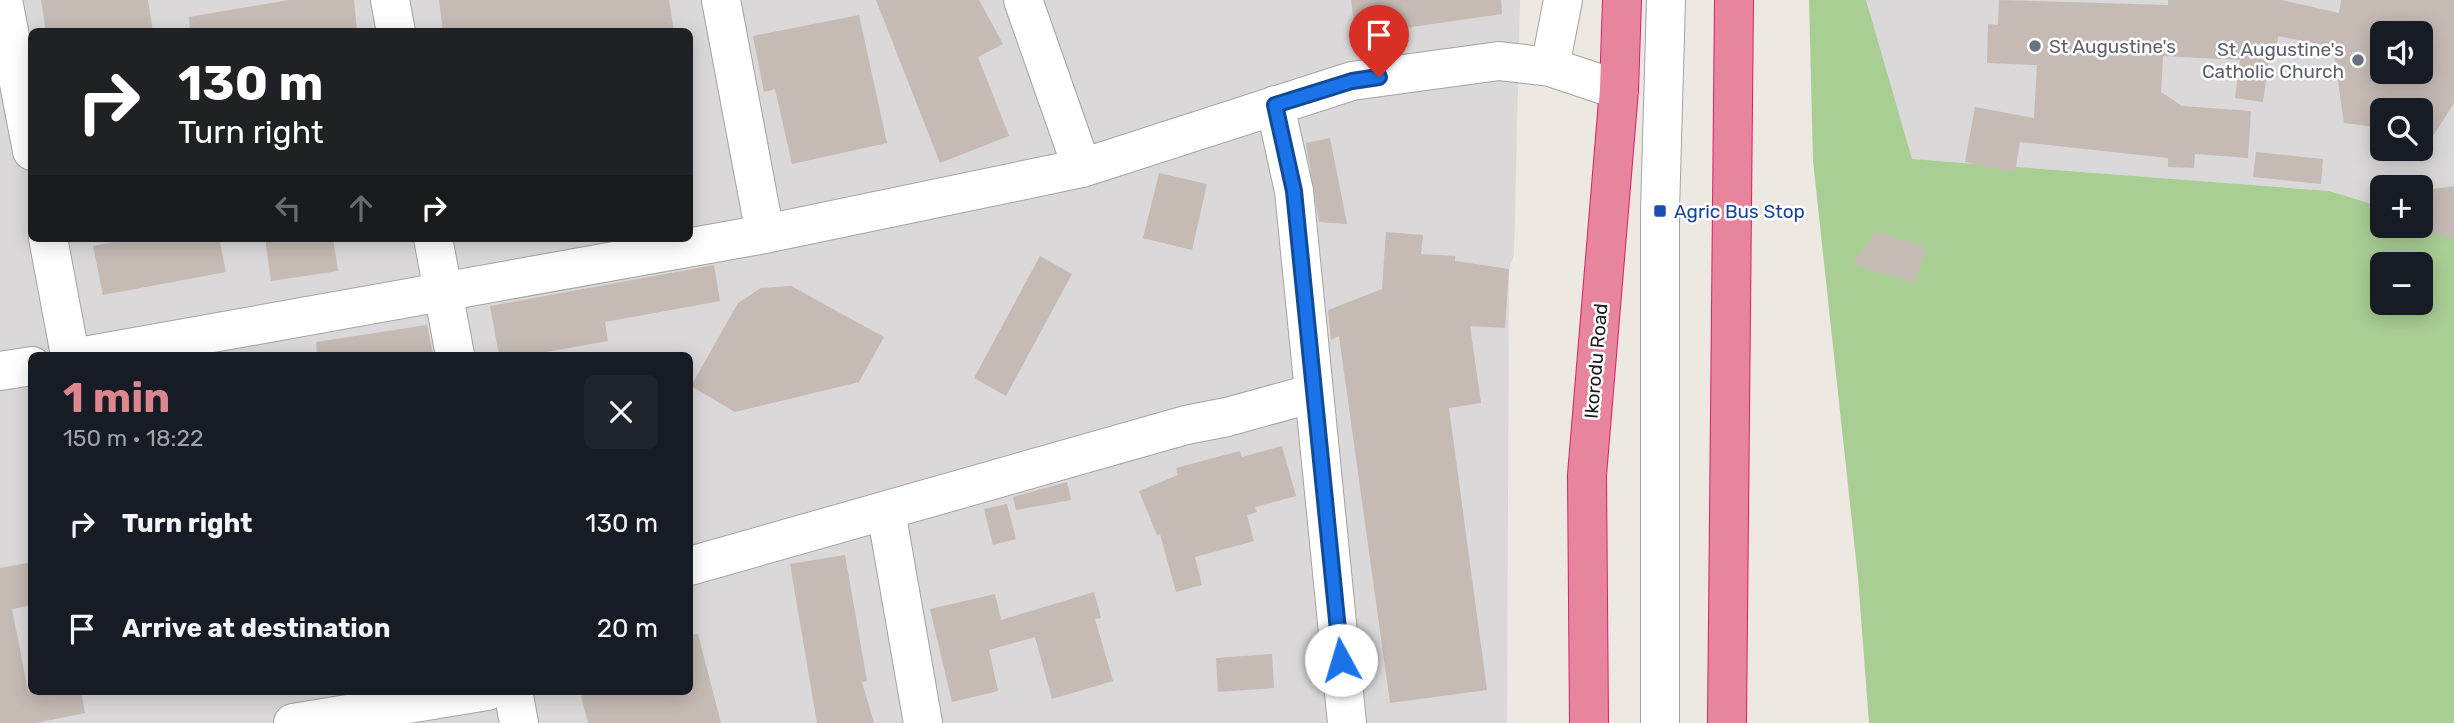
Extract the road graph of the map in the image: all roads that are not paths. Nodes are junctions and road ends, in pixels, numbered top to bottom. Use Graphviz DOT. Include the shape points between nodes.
graph roads {
  1 [pos="3,0"];
  2 [pos="390,0"];
  3 [pos="721,0"];
  4 [pos="1023,0"];
  5 [pos="1563,0"];
  6 [pos="1622,0"];
  7 [pos="1666,0"];
  8 [pos="1734,0"];
  9 [pos="395,28"];
  10 [pos="1550,67"];
  11 [pos="1619,90"];
  12 [pos="1275,105"];
  13 [pos="28,130"];
  14 [pos="1082,168"];
  15 [pos="765,234"];
  16 [pos="49,242"];
  17 [pos="434,242"];
  18 [pos="443,292"];
  19 [pos="69,352"];
  20 [pos="107,352"];
  21 [pos="454,352"];
  22 [pos="28,367"];
  23 [pos="0,371"];
  24 [pos="1314,393"];
  25 [pos="886,511"];
  26 [pos="693,565"];
  27 [pos="463,695"];
  28 [pos="514,695"];
  29 [pos="293,723"];
  30 [pos="519,723"];
  31 [pos="923,723"];
  32 [pos="1348,723"];
  33 [pos="1588,723"];
  34 [pos="1660,723"];
  35 [pos="1727,723"];
  1 -- 13 [label="street"];
  2 -- 9 [label="street"];
  3 -- 15 [label="street"];
  4 -- 14 [label="street"];
  5 -- 10 [label="street"];
  6 -- 11 [label="highway, Ikorodu Road"];
  7 -- 34 [label="street" via="1660,211"];
  8 -- 35 [label="highway"];
  10 -- 11 [label="street"];
  10 -- 12 [label="street" via="1499,61 1352,81"];
  11 -- 33 [label="highway, Ikorodu Road" via="1587,475"];
  12 -- 14 [label="street"];
  12 -- 24 [label="street" via="1294,191"];
  14 -- 15 [label="street"];
  15 -- 18 [label="street"];
  16 -- 19 [label="street"];
  17 -- 18 [label="street"];
  18 -- 20 [label="street"];
  18 -- 21 [label="street"];
  22 -- 23 [label="street"];
  24 -- 25 [label="street"];
  24 -- 32 [label="street"];
  25 -- 26 [label="street"];
  25 -- 31 [label="street"];
  27 -- 29 [label="street"];
  28 -- 30 [label="street"];
}
